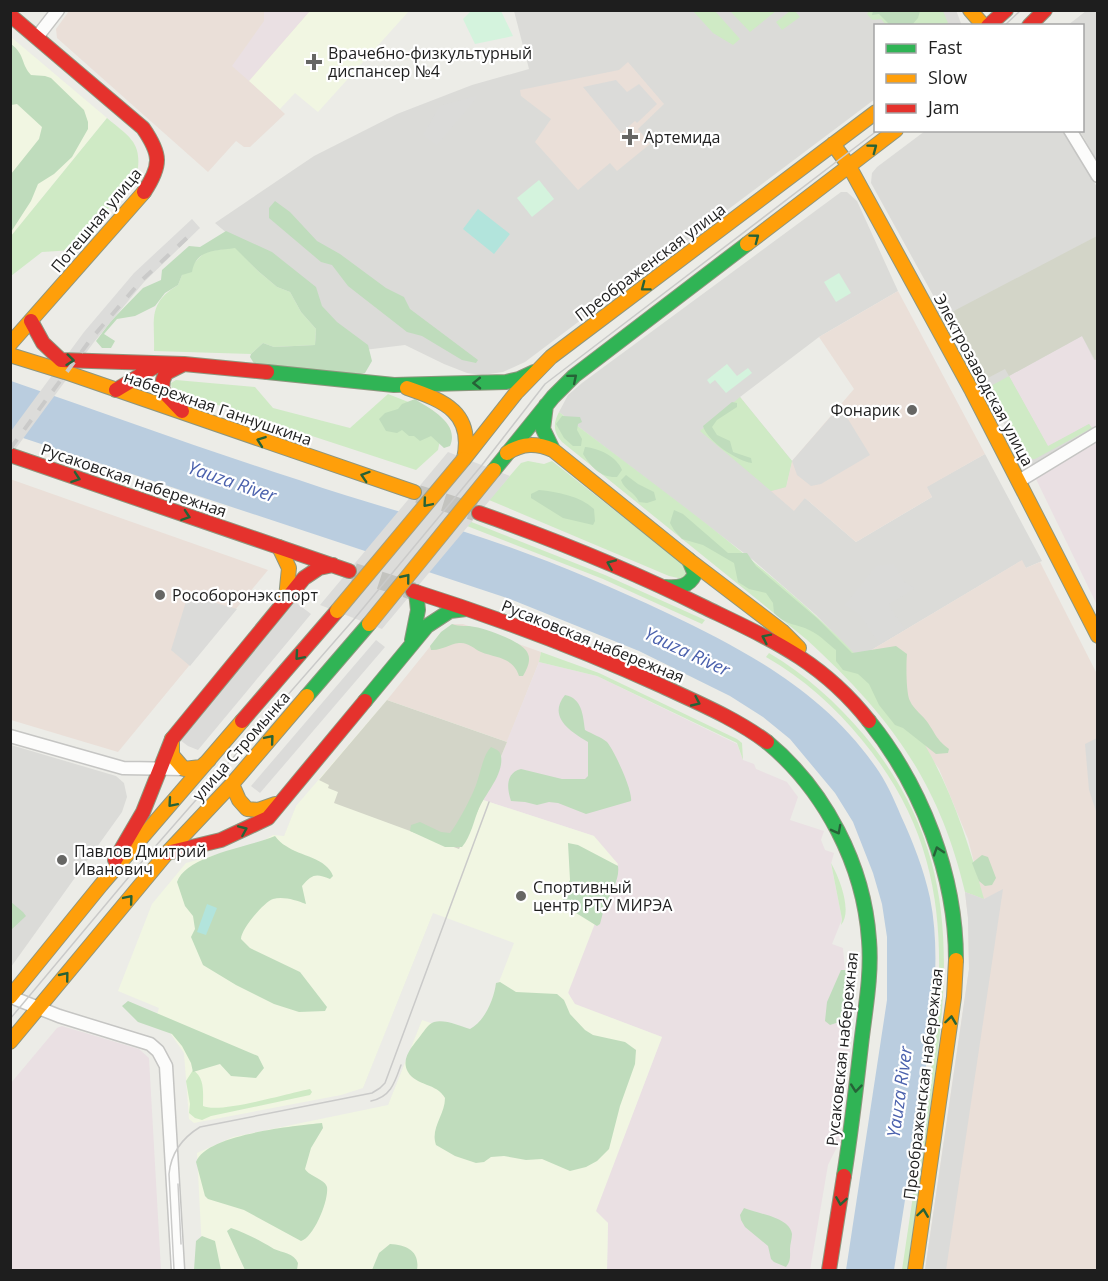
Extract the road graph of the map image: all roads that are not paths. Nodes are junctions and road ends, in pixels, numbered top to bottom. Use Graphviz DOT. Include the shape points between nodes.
graph roads {
  1 [pos="58,10"];
  2 [pos="970,10"];
  3 [pos="1006,10"];
  4 [pos="1045,10"];
  5 [pos="10,15"];
  6 [pos="982,24"];
  7 [pos="990,24"];
  8 [pos="1031,24"];
  9 [pos="37,38"];
  10 [pos="874,113"];
  11 [pos="893,132"];
  12 [pos="1071,132"];
  13 [pos="833,144"];
  14 [pos="849,166"];
  15 [pos="1098,176"];
  16 [pos="32,321"];
  17 [pos="10,344"];
  18 [pos="10,355"];
  19 [pos="159,364"];
  20 [pos="184,364"];
  21 [pos="46,366"];
  22 [pos="534,372"];
  23 [pos="394,385"];
  24 [pos="116,390"];
  25 [pos="546,405"];
  26 [pos="186,414"];
  27 [pos="1098,433"];
  28 [pos="553,450"];
  29 [pos="507,453"];
  30 [pos="10,455"];
  31 [pos="464,459"];
  32 [pos="1019,481"];
  33 [pos="414,492"];
  34 [pos="479,513"];
  35 [pos="279,547"];
  36 [pos="689,560"];
  37 [pos="333,565"];
  38 [pos="349,571"];
  39 [pos="665,587"];
  40 [pos="286,598"];
  41 [pos="467,609"];
  42 [pos="1098,636"];
  43 [pos="409,647"];
  44 [pos="833,681"];
  45 [pos="10,736"];
  46 [pos="172,739"];
  47 [pos="210,759"];
  48 [pos="160,769"];
  49 [pos="184,769"];
  50 [pos="232,784"];
  51 [pos="282,801"];
  52 [pos="167,853"];
  53 [pos="101,885"];
  54 [pos="10,997"];
  55 [pos="38,1009"];
  56 [pos="10,1042"];
  57 [pos="178,1270"];
  58 [pos="829,1270"];
  59 [pos="915,1270"];
  1 -- 9 [label="street"];
  2 -- 6 [label="main road"];
  3 -- 7 [label="main road"];
  4 -- 8 [label="main road"];
  5 -- 9 [label="main road, Потешная улица"];
  9 -- 16 [label="main road, Потешная улица" via="143,128 155,145 159,160 155,177 144,192"];
  10 -- 13 [label="main road, Преображенская улица"];
  14 -- 11 [label="main road, one-way"];
  12 -- 15 [label="street"];
  13 -- 14 [label="main road, Электрозаводская улица"];
  13 -- 22 [label="main road, Преображенская улица, one-way"];
  25 -- 14 [label="main road, one-way" via="574,376"];
  14 -- 32 [label="main road, Электрозаводская улица"];
  16 -- 17 [label="main road, Потешная улица"];
  16 -- 19 [label="main road, one-way" via="38,339 61,360"];
  16 -- 21 [label="main road" via="31,341"];
  18 -- 21 [label="main road, набережная Ганнушкина"];
  19 -- 20 [label="main road"];
  19 -- 24 [label="main road"];
  20 -- 23 [label="main road"];
  20 -- 26 [label="main road" via="164,375 162,390"];
  21 -- 24 [label="main road, набережная Ганнушкина"];
  22 -- 23 [label="main road, one-way" via="507,382"];
  22 -- 31 [label="main road, Преображенская улица"];
  23 -- 31 [label="main road" via="428,396 459,416 469,437"];
  24 -- 26 [label="main road, набережная Ганнушкина"];
  25 -- 28 [label="main road" via="542,429"];
  25 -- 29 [label="main road"];
  33 -- 26 [label="main road, набережная Ганнушкина, one-way"];
  27 -- 32 [label="street"];
  28 -- 29 [label="main road" via="528,444"];
  28 -- 36 [label="main road"];
  50 -- 29 [label="main road, улица Стромынка, one-way, bridge" via="369,624"];
  30 -- 35 [label="main road, Русаковская набережная, one-way"];
  31 -- 47 [label="main road, улица Стромынка, one-way, bridge"];
  32 -- 42 [label="main road, Электрозаводская улица"];
  39 -- 34 [label="main road, Преображенская набережная, one-way"];
  35 -- 37 [label="main road, Русаковская набережная"];
  35 -- 40 [label="main road" via="289,568"];
  36 -- 39 [label="main road" via="695,574 692,582"];
  36 -- 44 [label="main road" via="782,631"];
  37 -- 38 [label="main road, Русаковская набережная"];
  37 -- 40 [label="main road" via="304,578"];
  44 -- 39 [label="main road, Преображенская набережная, one-way" via="783,646"];
  40 -- 46 [label="main road"];
  41 -- 43 [label="main road" via="450,611 434,619"];
  41 -- 43 [label="main road, Русаковская набережная" via="415,592 418,618"];
  41 -- 58 [label="main road, Русаковская набережная, one-way" via="629,670 752,731 801,775 837,828 865,907 869,951 850,1143"];
  43 -- 51 [label="main road"];
  59 -- 44 [label="main road, Преображенская набережная, one-way" via="954,997 952,908 941,858 913,787 861,711"];
  45 -- 48 [label="street" via="123,768"];
  46 -- 48 [label="main road"];
  46 -- 49 [label="main road" via="172,755"];
  47 -- 49 [label="main road" via="201,766"];
  47 -- 53 [label="main road, улица Стромынка, one-way"];
  48 -- 49 [label="street"];
  48 -- 53 [label="main road" via="143,812"];
  50 -- 51 [label="main road" via="241,804 250,811"];
  50 -- 52 [label="main road, улица Стромынка"];
  52 -- 51 [label="main road, one-way" via="221,840 250,828 268,818"];
  55 -- 52 [label="main road, улица Стромынка, one-way"];
  53 -- 54 [label="main road, улица Стромынка"];
  54 -- 55 [label="street"];
  55 -- 56 [label="main road, улица Стромынка"];
  55 -- 57 [label="street" via="142,1041 164,1059"];
}
